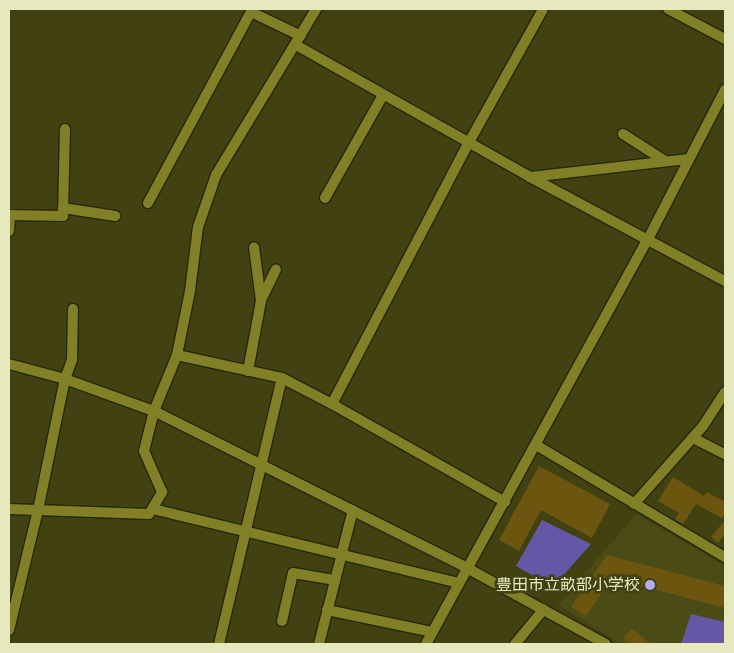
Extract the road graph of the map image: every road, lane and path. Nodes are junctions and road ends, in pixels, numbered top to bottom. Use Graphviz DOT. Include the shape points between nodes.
graph roads {
  1 [pos="316,9"];
  2 [pos="543,9"];
  3 [pos="668,9"];
  4 [pos="725,39"];
  5 [pos="299,41"];
  6 [pos="725,90"];
  7 [pos="383,94"];
  8 [pos="65,129"];
  9 [pos="623,134"];
  10 [pos="468,144"];
  11 [pos="689,159"];
  12 [pos="665,162"];
  13 [pos="530,177"];
  14 [pos="325,198"];
  15 [pos="148,204"];
  16 [pos="63,208"];
  17 [pos="9,215"];
  18 [pos="115,216"];
  19 [pos="9,231"];
  20 [pos="648,239"];
  21 [pos="254,247"];
  22 [pos="276,269"];
  23 [pos="725,281"];
  24 [pos="261,301"];
  25 [pos="74,309"];
  26 [pos="177,355"];
  27 [pos="9,364"];
  28 [pos="248,370"];
  29 [pos="282,378"];
  30 [pos="65,379"];
  31 [pos="725,392"];
  32 [pos="332,404"];
  33 [pos="721,406"];
  34 [pos="154,411"];
  35 [pos="693,438"];
  36 [pos="536,445"];
  37 [pos="725,454"];
  38 [pos="263,465"];
  39 [pos="505,502"];
  40 [pos="634,504"];
  41 [pos="9,509"];
  42 [pos="153,509"];
  43 [pos="38,510"];
  44 [pos="353,510"];
  45 [pos="246,533"];
  46 [pos="342,553"];
  47 [pos="725,557"];
  48 [pos="467,568"];
  49 [pos="335,580"];
  50 [pos="459,583"];
  51 [pos="544,609"];
  52 [pos="327,610"];
  53 [pos="282,621"];
  54 [pos="9,630"];
  55 [pos="432,632"];
  56 [pos="219,644"];
  57 [pos="319,644"];
  58 [pos="426,644"];
  59 [pos="515,644"];
  60 [pos="606,644"];
  1 -- 5 [label="street"];
  2 -- 10 [label="street"];
  3 -- 4 [label="street"];
  5 -- 7 [label="street"];
  5 -- 15 [label="street" via="251,12"];
  5 -- 26 [label="street" via="216,175 198,227"];
  6 -- 11 [label="street"];
  7 -- 10 [label="street"];
  7 -- 14 [label="street"];
  8 -- 16 [label="street"];
  9 -- 12 [label="street"];
  10 -- 13 [label="street"];
  10 -- 32 [label="street"];
  11 -- 12 [label="street"];
  11 -- 20 [label="street"];
  12 -- 13 [label="street"];
  13 -- 20 [label="street"];
  16 -- 17 [label="street" via="63,216"];
  16 -- 18 [label="street"];
  17 -- 19 [label="street"];
  20 -- 23 [label="street"];
  20 -- 36 [label="street"];
  21 -- 24 [label="street"];
  22 -- 24 [label="street"];
  24 -- 28 [label="street"];
  25 -- 30 [label="street" via="72,360"];
  26 -- 28 [label="street"];
  26 -- 34 [label="street"];
  27 -- 30 [label="street"];
  28 -- 29 [label="street"];
  29 -- 32 [label="street"];
  29 -- 38 [label="street"];
  30 -- 34 [label="street"];
  30 -- 43 [label="street"];
  31 -- 33 [label="street"];
  32 -- 39 [label="street"];
  33 -- 35 [label="street"];
  34 -- 38 [label="street"];
  34 -- 42 [label="street" via="144,451 162,492"];
  35 -- 37 [label="street"];
  35 -- 40 [label="street"];
  36 -- 39 [label="street"];
  36 -- 40 [label="street"];
  38 -- 44 [label="street"];
  38 -- 45 [label="street"];
  39 -- 48 [label="street"];
  40 -- 47 [label="street"];
  41 -- 43 [label="street"];
  42 -- 43 [label="street" via="149,514"];
  42 -- 45 [label="street"];
  43 -- 54 [label="street"];
  44 -- 46 [label="street"];
  44 -- 48 [label="street"];
  45 -- 46 [label="street"];
  45 -- 56 [label="street"];
  46 -- 49 [label="street"];
  46 -- 50 [label="street"];
  48 -- 50 [label="street"];
  48 -- 51 [label="street"];
  49 -- 52 [label="street"];
  49 -- 53 [label="street" via="293,573"];
  50 -- 55 [label="street"];
  51 -- 59 [label="street"];
  51 -- 60 [label="street"];
  52 -- 55 [label="street"];
  52 -- 57 [label="street"];
  55 -- 58 [label="street"];
}
